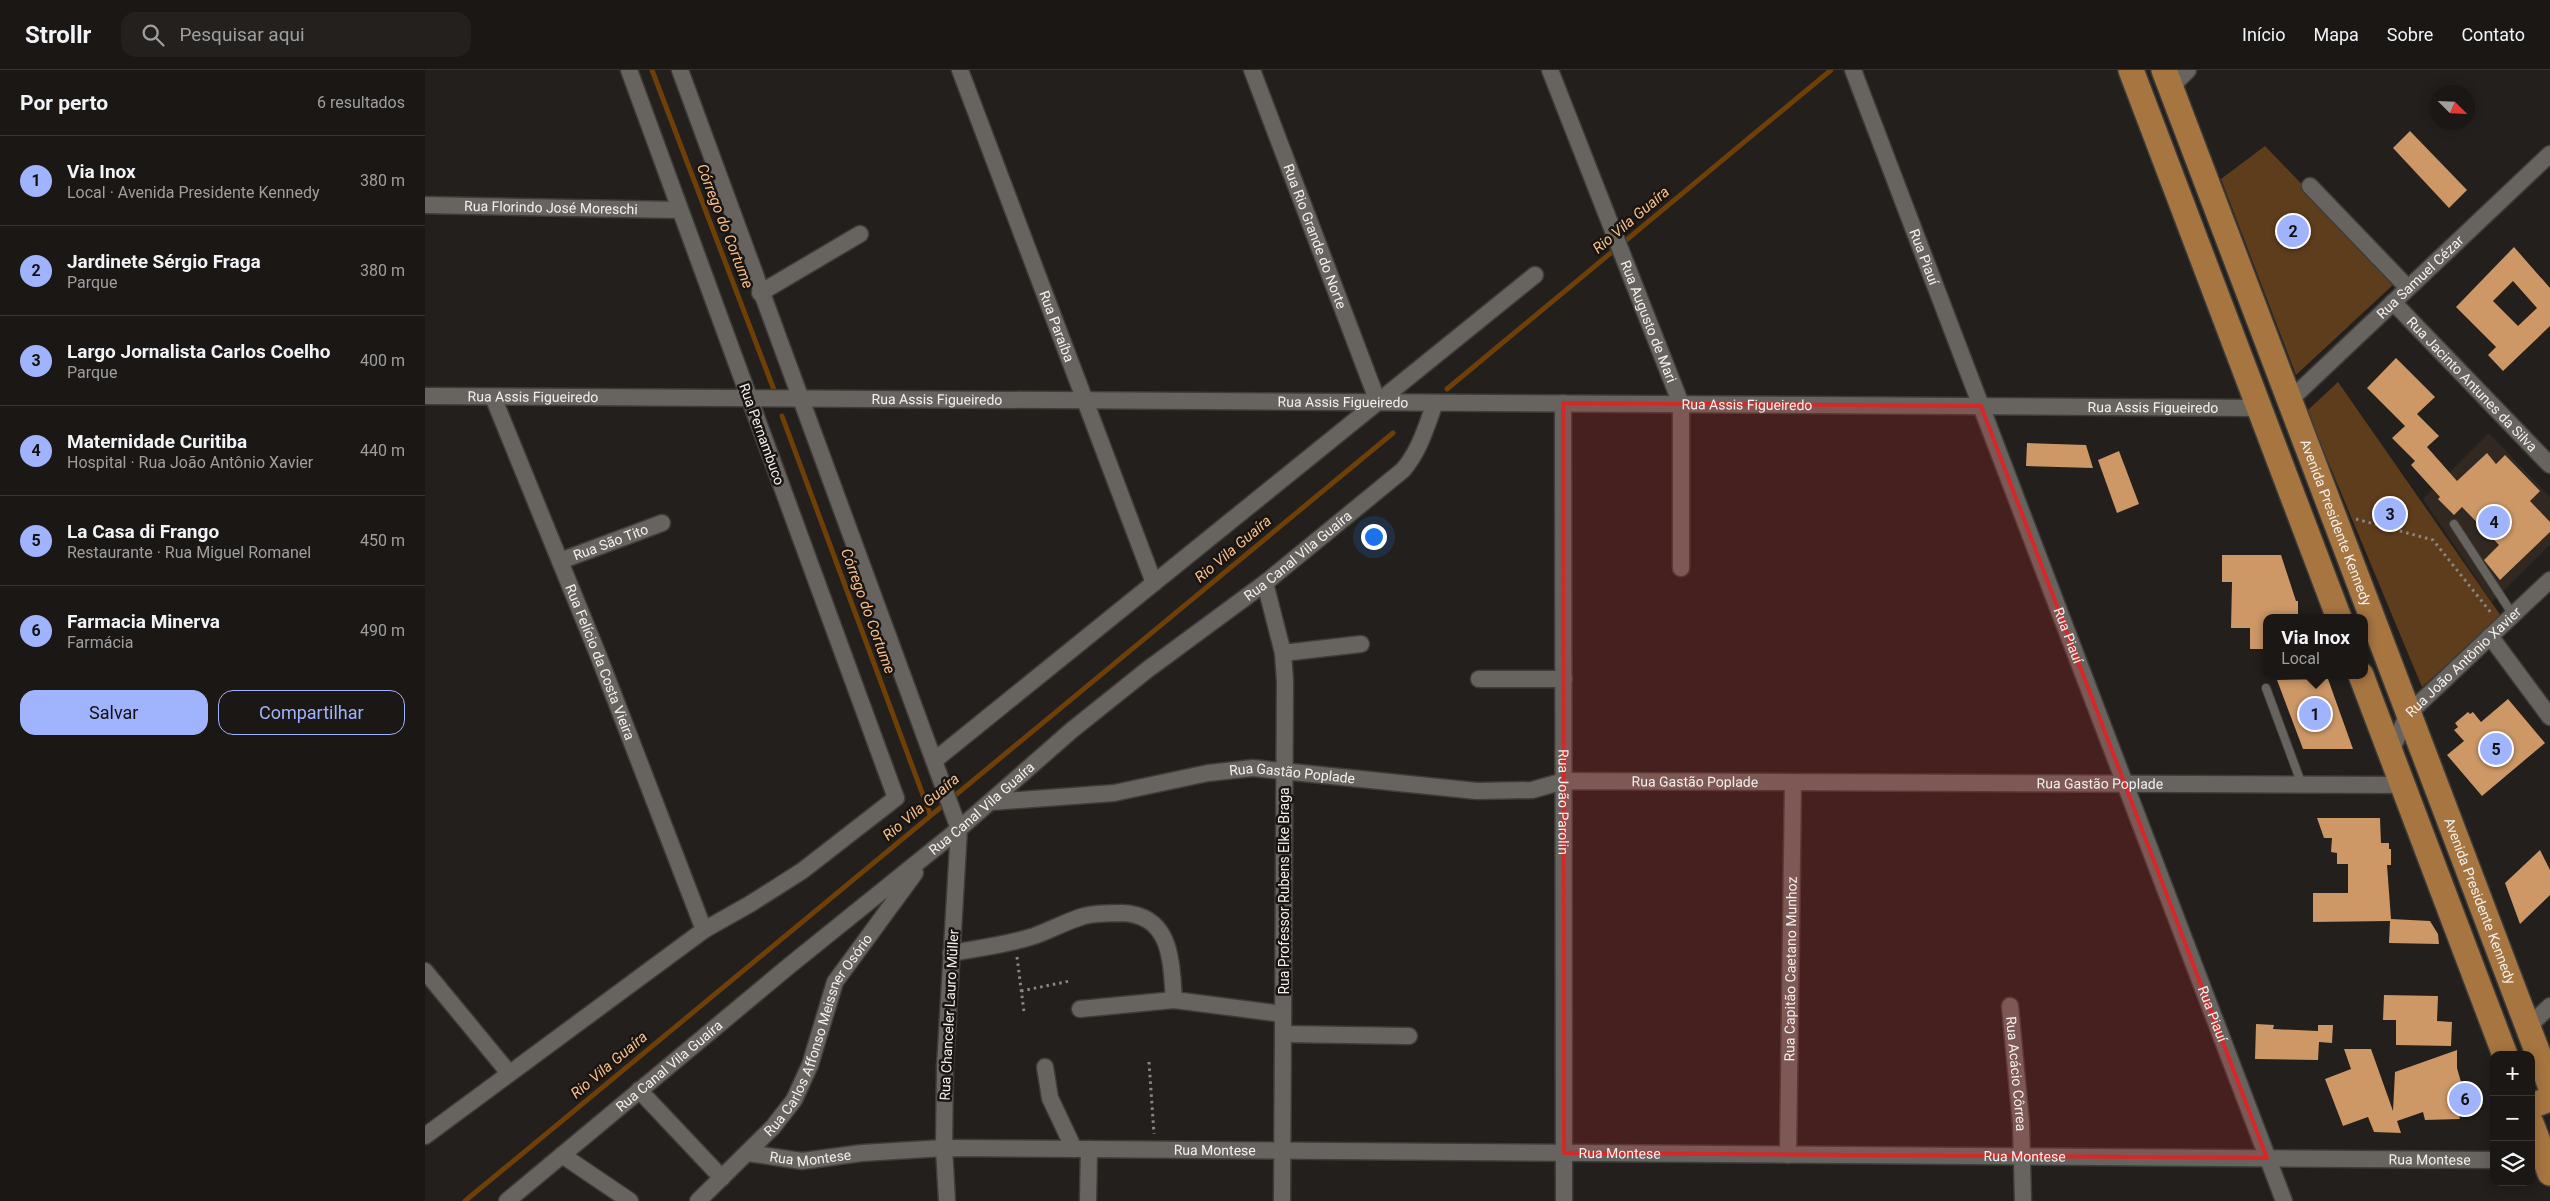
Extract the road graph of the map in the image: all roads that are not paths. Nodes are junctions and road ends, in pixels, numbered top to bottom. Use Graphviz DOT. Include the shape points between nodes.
graph roads {
  1 [pos="629,70"];
  2 [pos="680,70"];
  3 [pos="960,70"];
  4 [pos="1252,70"];
  5 [pos="1550,70"];
  6 [pos="1853,70"];
  7 [pos="2131,70"];
  8 [pos="2174,76"];
  9 [pos="2550,154"];
  10 [pos="2310,186"];
  11 [pos="425,205"];
  12 [pos="679,210"];
  13 [pos="860,234"];
  14 [pos="1535,275"];
  15 [pos="2408,288"];
  16 [pos="760,293"];
  17 [pos="2393,302"];
  18 [pos="425,396"];
  19 [pos="493,397"];
  20 [pos="749,398"];
  21 [pos="801,399"];
  22 [pos="1084,399"];
  23 [pos="2290,400"];
  24 [pos="1377,402"];
  25 [pos="1435,403"];
  26 [pos="1563,403"];
  27 [pos="1681,404"];
  28 [pos="1981,406"];
  29 [pos="2259,408"];
  30 [pos="2550,465"];
  31 [pos="662,523"];
  32 [pos="2454,524"];
  33 [pos="560,561"];
  34 [pos="1681,568"];
  35 [pos="2550,580"];
  36 [pos="1154,583"];
  37 [pos="1265,583"];
  38 [pos="2337,614"];
  39 [pos="2501,626"];
  40 [pos="1361,644"];
  41 [pos="1283,653"];
  42 [pos="1479,679"];
  43 [pos="1563,679"];
  44 [pos="2363,679"];
  45 [pos="2266,688"];
  46 [pos="2408,714"];
  47 [pos="2550,717"];
  48 [pos="2391,753"];
  49 [pos="935,760"];
  50 [pos="1285,770"];
  51 [pos="1564,781"];
  52 [pos="1793,783"];
  53 [pos="2125,784"];
  54 [pos="2302,785"];
  55 [pos="2403,785"];
  56 [pos="991,802"];
  57 [pos="959,829"];
  58 [pos="925,857"];
  59 [pos="703,930"];
  60 [pos="951,953"];
  61 [pos="425,971"];
  62 [pos="1174,1000"];
  63 [pos="2010,1006"];
  64 [pos="2550,1006"];
  65 [pos="1080,1009"];
  66 [pos="1283,1014"];
  67 [pos="2528,1027"];
  68 [pos="1283,1034"];
  69 [pos="1409,1036"];
  70 [pos="2503,1051"];
  71 [pos="1045,1067"];
  72 [pos="509,1073"];
  73 [pos="2550,1085"];
  74 [pos="639,1090"];
  75 [pos="2550,1098"];
  76 [pos="2535,1104"];
  77 [pos="425,1136"];
  78 [pos="2535,1138"];
  79 [pos="944,1148"];
  80 [pos="1082,1149"];
  81 [pos="1282,1151"];
  82 [pos="747,1153"];
  83 [pos="1564,1153"];
  84 [pos="562,1155"];
  85 [pos="1788,1155"];
  86 [pos="2023,1156"];
  87 [pos="2267,1158"];
  88 [pos="2490,1160"];
  89 [pos="2542,1164"];
  90 [pos="722,1178"];
  91 [pos="507,1201"];
  92 [pos="631,1201"];
  93 [pos="698,1201"];
  94 [pos="947,1201"];
  95 [pos="1088,1201"];
  96 [pos="1282,1201"];
  97 [pos="1565,1201"];
  98 [pos="2023,1201"];
  99 [pos="2284,1201"];
  1 -- 12 [label="street, Rua Pernambuco"];
  2 -- 16 [label="street"];
  3 -- 22 [label="street, Rua Paraíba"];
  4 -- 24 [label="street, Rua Rio Grande do Norte"];
  5 -- 27 [label="street, Rua Augusto de Mari"];
  6 -- 28 [label="street, Rua Piauí"];
  7 -- 29 [label="main road"];
  8 -- 23 [label="main road, Avenida Presidente Kennedy"];
  9 -- 15 [label="street, Rua Samuel Cézar"];
  10 -- 15 [label="street"];
  11 -- 12 [label="street, Rua Florindo José Moreschi"];
  12 -- 20 [label="street, Rua Pernambuco"];
  13 -- 16 [label="street"];
  14 -- 24 [label="street"];
  15 -- 17 [label="street, Rua Samuel Cézar"];
  16 -- 21 [label="street"];
  17 -- 23 [label="street, Rua Samuel Cézar"];
  17 -- 30 [label="street, Rua Jacinto Antunes da Silva"];
  18 -- 19 [label="street, Rua Assis Figueiredo"];
  19 -- 20 [label="street, Rua Assis Figueiredo"];
  19 -- 33 [label="street, Rua Felício da Costa Vieira"];
  20 -- 21 [label="street, Rua Assis Figueiredo"];
  20 -- 59 [label="street, Rua Pernambuco" via="896,798 802,871"];
  21 -- 22 [label="street, Rua Assis Figueiredo"];
  21 -- 49 [label="street"];
  22 -- 24 [label="street, Rua Assis Figueiredo"];
  22 -- 36 [label="street, Rua Paraíba"];
  23 -- 46 [label="main road, Avenida Presidente Kennedy"];
  24 -- 25 [label="street, Rua Assis Figueiredo"];
  24 -- 36 [label="street"];
  25 -- 26 [label="street, Rua Assis Figueiredo"];
  25 -- 37 [label="street, Rua Canal Vila Guaíra" via="1413,458 1403,470"];
  26 -- 27 [label="street, Rua Assis Figueiredo"];
  26 -- 43 [label="street, Rua João Parolin"];
  27 -- 28 [label="street, Rua Assis Figueiredo"];
  27 -- 34 [label="street"];
  28 -- 29 [label="street, Rua Assis Figueiredo"];
  28 -- 53 [label="street, Rua Piauí"];
  29 -- 38 [label="main road"];
  31 -- 33 [label="street, Rua São Tito"];
  32 -- 39 [label="lane"];
  33 -- 59 [label="street, Rua Felício da Costa Vieira"];
  35 -- 39 [label="street, Rua João Antônio Xavier"];
  36 -- 49 [label="street"];
  37 -- 41 [label="street, Rua Professor Rubens Elke Braga"];
  37 -- 56 [label="street, Rua Canal Vila Guaíra" via="1071,730"];
  39 -- 46 [label="street, Rua João Antônio Xavier"];
  39 -- 47 [label="street"];
  40 -- 41 [label="street"];
  41 -- 50 [label="street, Rua Professor Rubens Elke Braga"];
  42 -- 43 [label="street"];
  43 -- 51 [label="street, Rua João Parolin"];
  44 -- 48 [label="main road"];
  45 -- 54 [label="lane"];
  46 -- 48 [label="street, Rua João Antônio Xavier"];
  46 -- 67 [label="main road, Avenida Presidente Kennedy"];
  48 -- 55 [label="main road"];
  49 -- 57 [label="street"];
  50 -- 51 [label="street, Rua Gastão Poplade" via="1477,791 1532,790"];
  50 -- 56 [label="street, Rua Gastão Poplade" via="1234,769 1114,793"];
  50 -- 66 [label="street, Rua Professor Rubens Elke Braga"];
  51 -- 52 [label="street, Rua Gastão Poplade"];
  51 -- 83 [label="street, Rua João Parolin"];
  52 -- 53 [label="street, Rua Gastão Poplade"];
  52 -- 85 [label="street, Rua Capitão Caetano Munhoz"];
  53 -- 54 [label="street, Rua Gastão Poplade"];
  53 -- 87 [label="street, Rua Piauí"];
  54 -- 55 [label="street, Rua Gastão Poplade"];
  55 -- 70 [label="main road"];
  56 -- 57 [label="street, Rua Canal Vila Guaíra"];
  57 -- 58 [label="street, Rua Canal Vila Guaíra"];
  57 -- 60 [label="street, Rua Chanceler Lauro Müller"];
  58 -- 74 [label="street, Rua Canal Vila Guaíra"];
  58 -- 82 [label="street, Rua Carlos Affonso Meissner Osório" via="835,982 818,1041 797,1094 785,1114"];
  59 -- 72 [label="street"];
  60 -- 62 [label="street" via="1015,941 1107,912 1143,917 1155,926 1168,947"];
  60 -- 79 [label="street, Rua Chanceler Lauro Müller"];
  61 -- 72 [label="street"];
  62 -- 65 [label="street"];
  62 -- 66 [label="street"];
  63 -- 86 [label="street, Rua Acácio Côrrea"];
  64 -- 67 [label="street"];
  66 -- 68 [label="street, Rua Professor Rubens Elke Braga"];
  67 -- 73 [label="main road, Avenida Presidente Kennedy"];
  68 -- 69 [label="street"];
  68 -- 81 [label="street, Rua Professor Rubens Elke Braga"];
  71 -- 80 [label="street" via="1051,1098"];
  72 -- 77 [label="street"];
  74 -- 84 [label="street, Rua Canal Vila Guaíra"];
  74 -- 90 [label="street"];
  75 -- 76 [label="main road"];
  78 -- 89 [label="main road"];
  79 -- 80 [label="street, Rua Montese"];
  79 -- 82 [label="street, Rua Montese" via="802,1161"];
  79 -- 94 [label="street, Rua Chanceler Lauro Müller"];
  80 -- 81 [label="street, Rua Montese"];
  80 -- 95 [label="street"];
  81 -- 83 [label="street, Rua Montese"];
  81 -- 96 [label="street, Rua Professor Rubens Elke Braga"];
  82 -- 90 [label="street, Rua Carlos Affonso Meissner Osório"];
  83 -- 85 [label="street, Rua Montese"];
  83 -- 97 [label="street, Rua João Parolin"];
  84 -- 91 [label="street, Rua Canal Vila Guaíra"];
  84 -- 92 [label="street"];
  85 -- 86 [label="street, Rua Montese"];
  86 -- 87 [label="street, Rua Montese"];
  86 -- 98 [label="street, Rua Acácio Côrrea"];
  87 -- 88 [label="street, Rua Montese"];
  87 -- 99 [label="street, Rua Piauí"];
  90 -- 93 [label="street, Rua Carlos Affonso Meissner Osório"];
}
